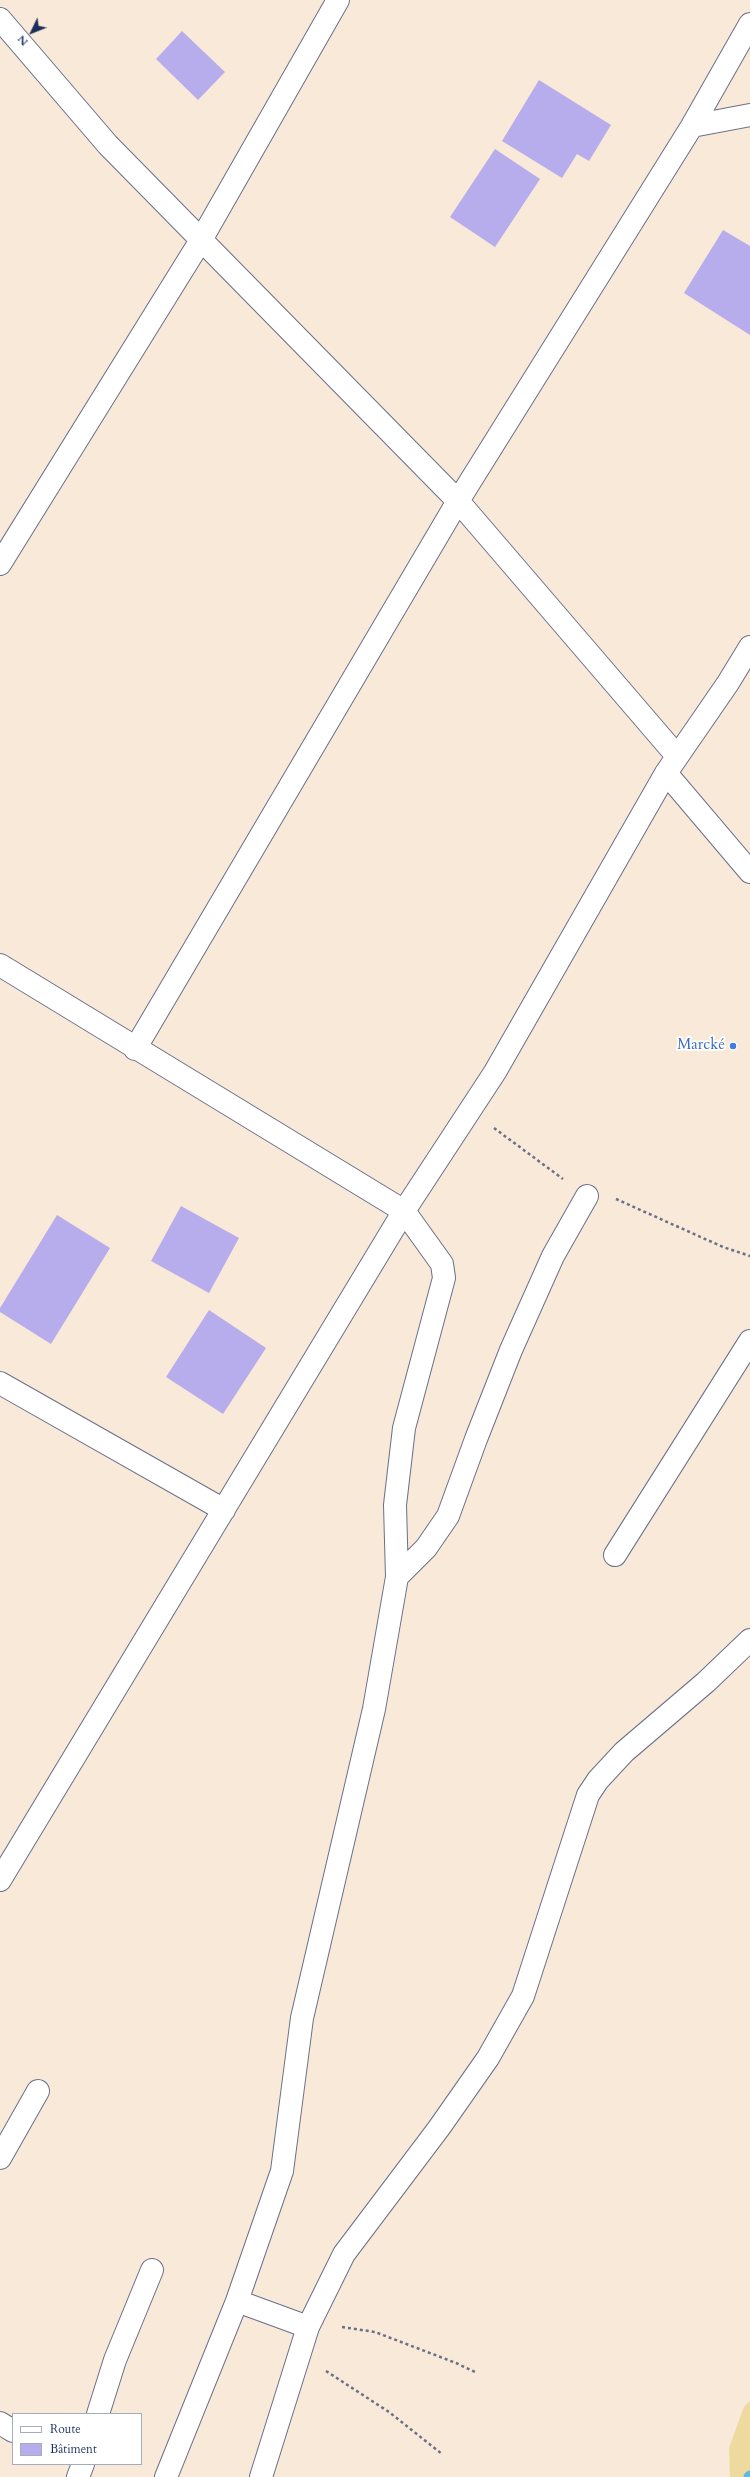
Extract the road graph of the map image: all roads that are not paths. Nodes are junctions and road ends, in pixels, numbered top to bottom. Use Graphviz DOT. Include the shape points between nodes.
graph roads {
  1 [pos="338,0"];
  2 [pos="0,19"];
  3 [pos="750,24"];
  4 [pos="750,115"];
  5 [pos="692,126"];
  6 [pos="201,240"];
  7 [pos="458,501"];
  8 [pos="0,564"];
  9 [pos="750,647"];
  10 [pos="671,765"];
  11 [pos="750,871"];
  12 [pos="0,966"];
  13 [pos="135,1049"];
  14 [pos="587,1196"];
  15 [pos="404,1211"];
  16 [pos="750,1341"];
  17 [pos="0,1383"];
  18 [pos="224,1510"];
  19 [pos="615,1555"];
  20 [pos="397,1577"];
  21 [pos="750,1640"];
  22 [pos="0,1880"];
  23 [pos="38,2091"];
  24 [pos="0,2158"];
  25 [pos="152,2270"];
  26 [pos="237,2302"];
  27 [pos="308,2327"];
  28 [pos="98,2413"];
  29 [pos="0,2423"];
  30 [pos="12,2430"];
  31 [pos="83,2465"];
  32 [pos="78,2477"];
  33 [pos="166,2477"];
  34 [pos="261,2477"];
  1 -- 6 [label="street"];
  2 -- 6 [label="street" via="108,145"];
  3 -- 5 [label="street"];
  4 -- 5 [label="street"];
  5 -- 7 [label="street"];
  6 -- 7 [label="street"];
  6 -- 8 [label="street"];
  7 -- 10 [label="street"];
  7 -- 13 [label="street"];
  9 -- 10 [label="street"];
  10 -- 11 [label="street"];
  10 -- 15 [label="street" via="495,1072"];
  12 -- 13 [label="street"];
  13 -- 15 [label="street"];
  14 -- 20 [label="street" via="553,1256 511,1350 448,1516 426,1548"];
  15 -- 18 [label="street"];
  15 -- 20 [label="street" via="442,1264 444,1278 404,1428 395,1505"];
  16 -- 19 [label="street"];
  17 -- 18 [label="street"];
  18 -- 22 [label="street"];
  20 -- 26 [label="street" via="374,1709 302,2018 282,2171"];
  21 -- 27 [label="street" via="706,1682 624,1752 588,1795 523,1996 488,2058 344,2254"];
  23 -- 24 [label="street"];
  25 -- 28 [label="street" via="114,2360"];
  26 -- 27 [label="street"];
  26 -- 33 [label="street"];
  27 -- 34 [label="street"];
  29 -- 30 [label="street"];
  31 -- 32 [label="street"];
}
